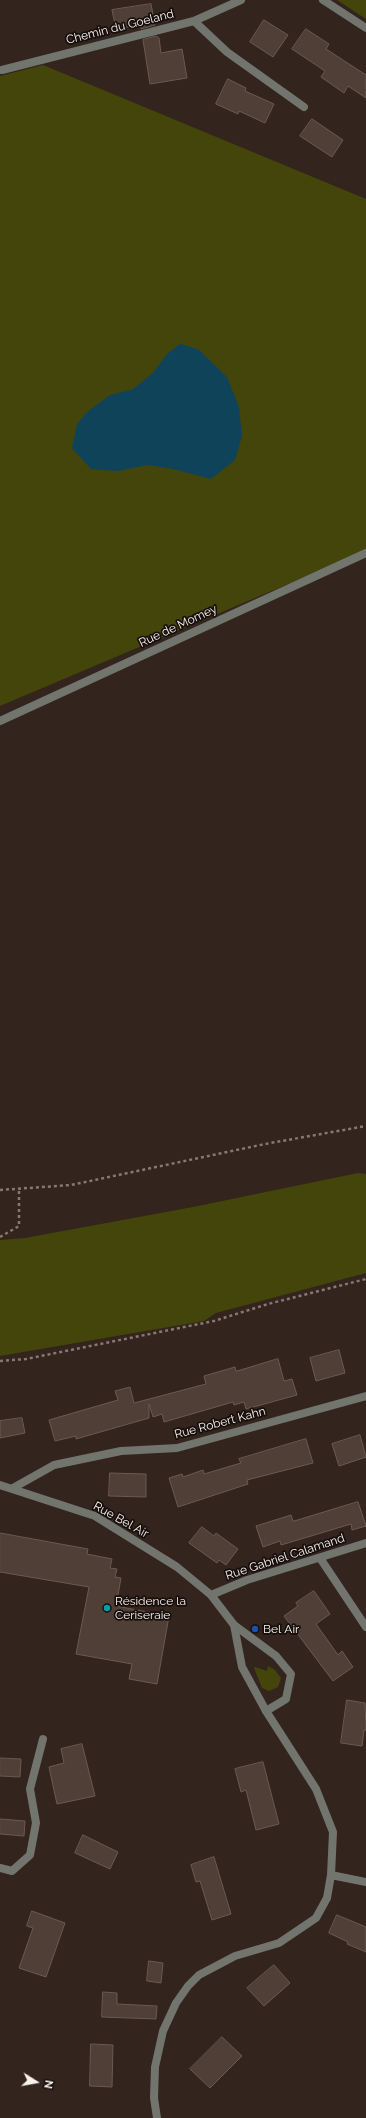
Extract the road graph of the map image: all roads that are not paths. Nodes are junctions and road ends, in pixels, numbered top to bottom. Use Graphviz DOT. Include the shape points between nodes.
graph roads {
  1 [pos="241,0"];
  2 [pos="324,0"];
  3 [pos="194,21"];
  4 [pos="366,28"];
  5 [pos="2,70"];
  6 [pos="304,108"];
  7 [pos="366,553"];
  8 [pos="0,720"];
  9 [pos="366,1396"];
  10 [pos="0,1485"];
  11 [pos="13,1488"];
  12 [pos="366,1544"];
  13 [pos="320,1558"];
  14 [pos="211,1595"];
  15 [pos="234,1625"];
  16 [pos="366,1627"];
  17 [pos="266,1711"];
  18 [pos="43,1739"];
  19 [pos="0,1868"];
  20 [pos="331,1875"];
  21 [pos="366,1882"];
  22 [pos="157,2118"];
  1 -- 3 [label="street, Chemin du Goeland"];
  2 -- 4 [label="street"];
  3 -- 5 [label="street, Chemin du Goeland"];
  3 -- 6 [label="street" via="227,52"];
  7 -- 8 [label="street, Rue de Momey"];
  9 -- 11 [label="street, Rue Robert Kahn" via="177,1448 121,1451 54,1465"];
  10 -- 11 [label="street, Rue Bel Air"];
  11 -- 14 [label="street, Rue Bel Air" via="95,1516 178,1567"];
  12 -- 13 [label="street, Rue Gabriel Calamand"];
  13 -- 14 [label="street, Rue Gabriel Calamand" via="246,1580"];
  13 -- 16 [label="street"];
  14 -- 15 [label="street, Rue Bel Air"];
  15 -- 17 [label="street" via="242,1667"];
  15 -- 17 [label="street" via="276,1656 291,1674 286,1699"];
  17 -- 20 [label="street" via="316,1789 332,1832"];
  18 -- 19 [label="street" via="30,1789 36,1823 30,1855 12,1871"];
  20 -- 21 [label="street"];
  20 -- 22 [label="street" via="327,1898 316,1918 279,1943 235,1956 199,1975 188,1986 176,2003 163,2031 155,2068 154,2098"];
}
